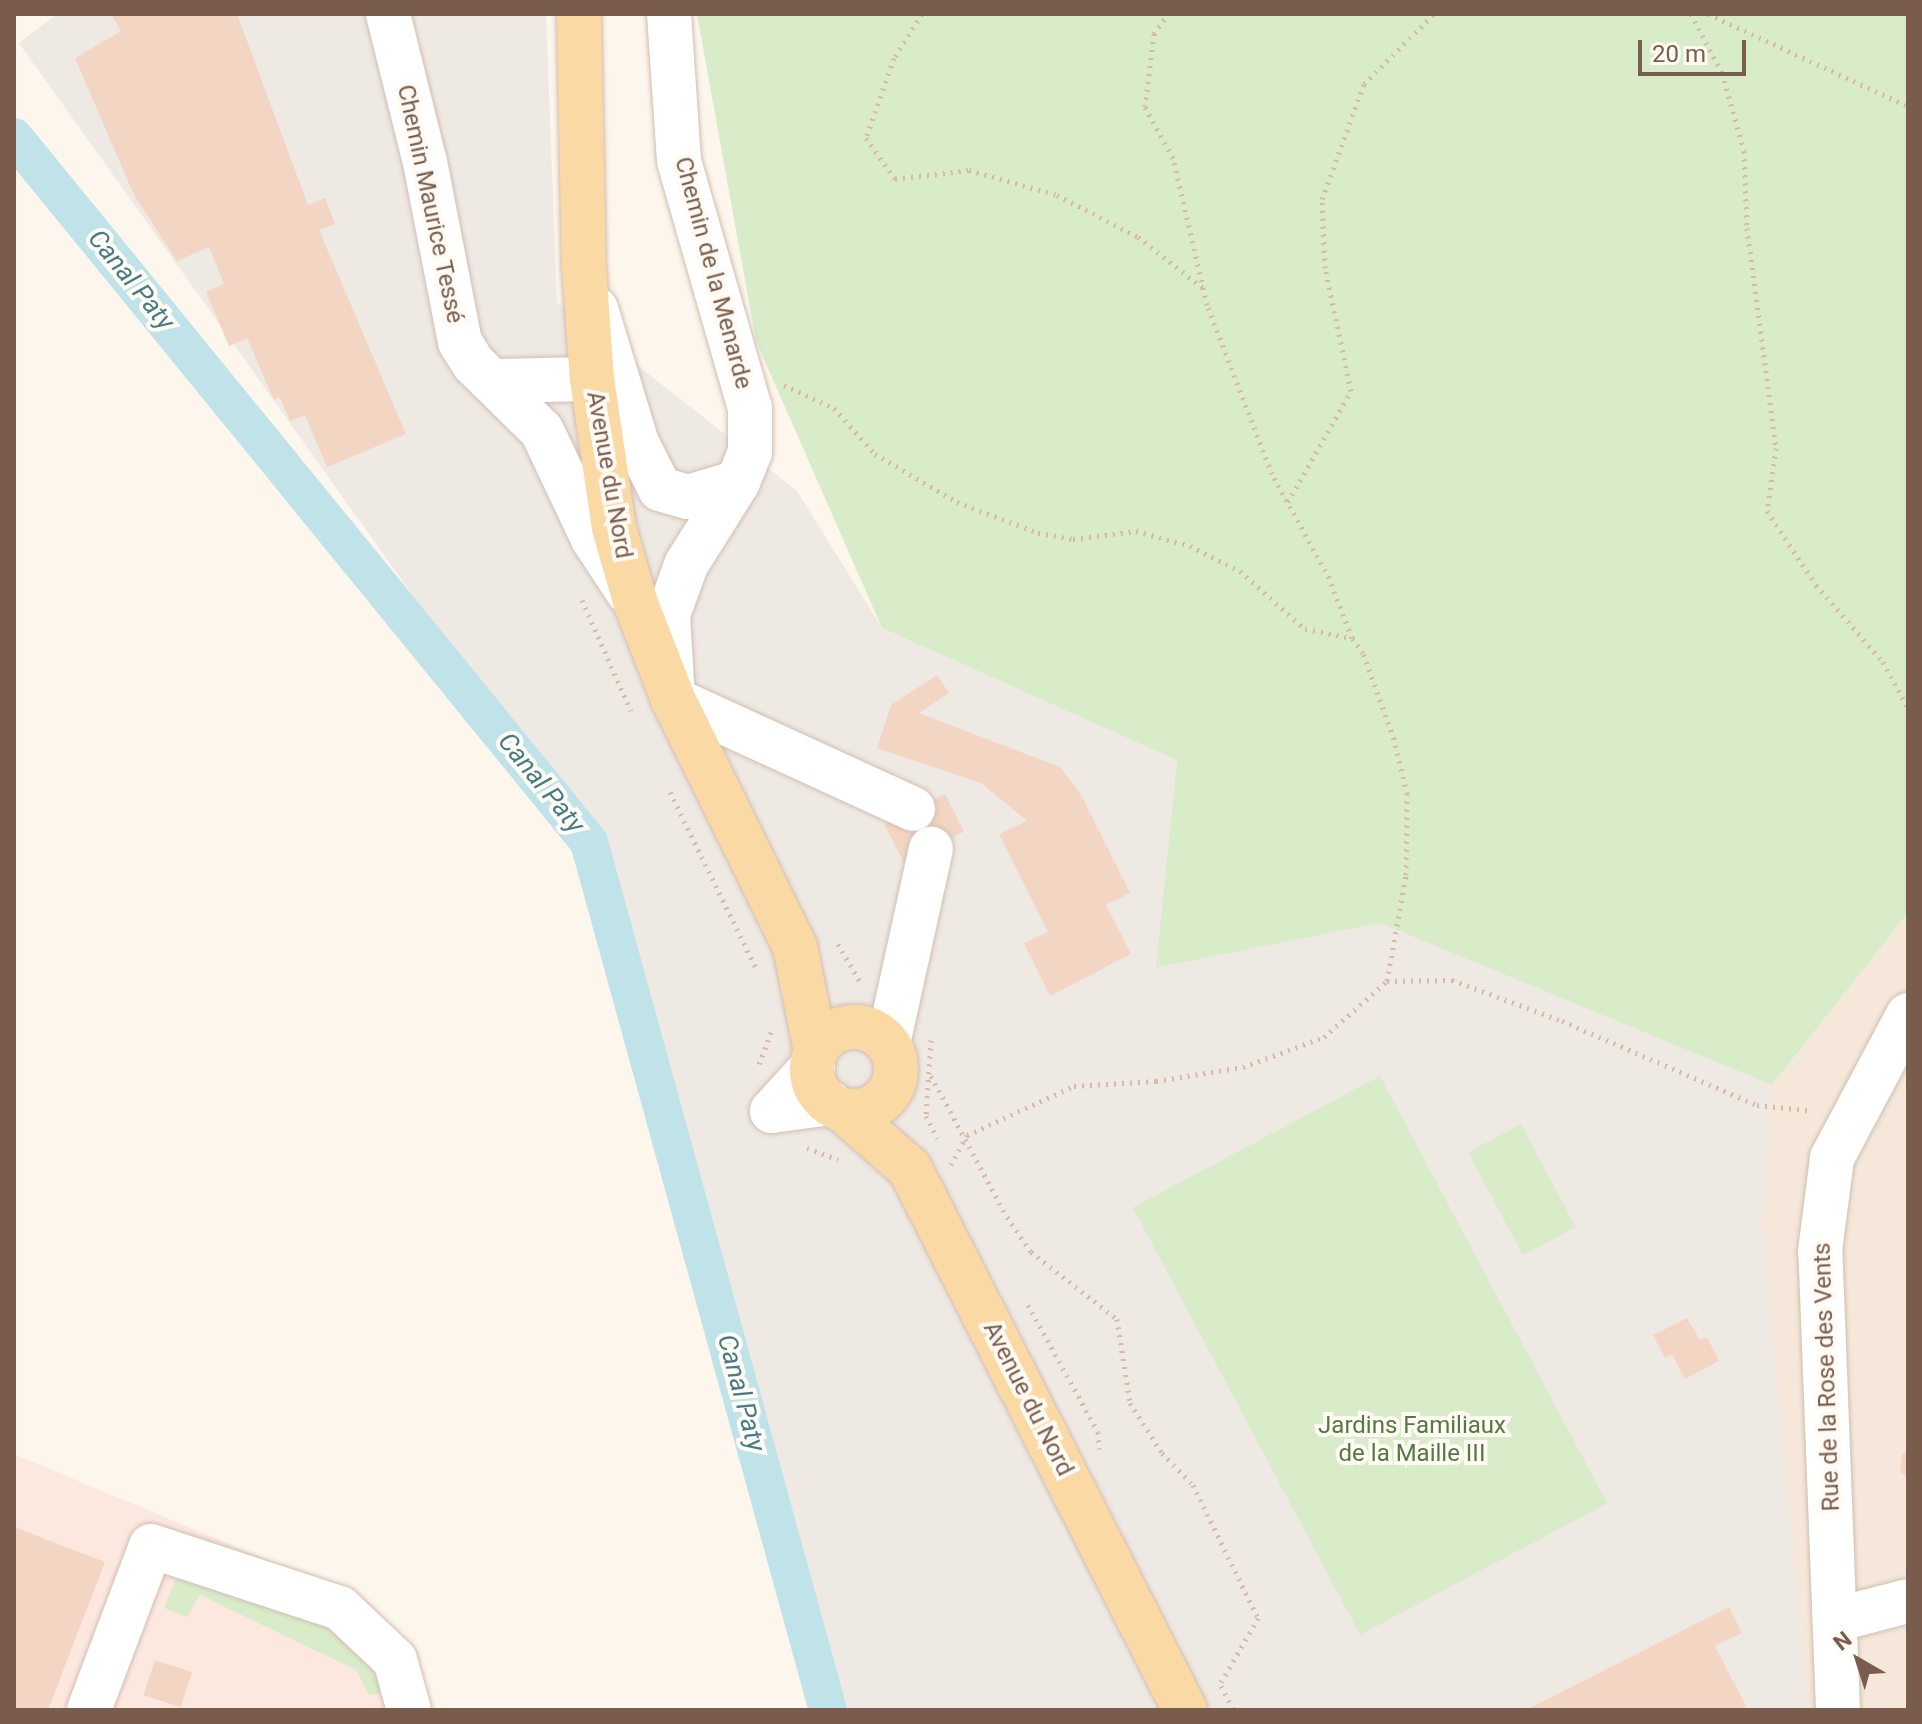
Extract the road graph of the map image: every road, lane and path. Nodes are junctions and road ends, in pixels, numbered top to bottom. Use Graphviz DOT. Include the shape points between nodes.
graph roads {
  1 [pos="388,14"];
  2 [pos="579,14"];
  3 [pos="669,14"];
  4 [pos="922,14"];
  5 [pos="1168,14"];
  6 [pos="1434,14"];
  7 [pos="1691,14"];
  8 [pos="1708,14"];
  9 [pos="1908,106"];
  10 [pos="584,266"];
  11 [pos="1203,288"];
  12 [pos="737,363"];
  13 [pos="592,379"];
  14 [pos="495,381"];
  15 [pos="738,482"];
  16 [pos="1288,502"];
  17 [pos="578,591"];
  18 [pos="636,604"];
  19 [pos="1352,638"];
  20 [pos="673,699"];
  21 [pos="1908,708"];
  22 [pos="635,718"];
  23 [pos="667,786"];
  24 [pos="913,809"];
  25 [pos="931,849"];
  26 [pos="795,947"];
  27 [pos="761,978"];
  28 [pos="1387,981"];
  29 [pos="1908,1015"];
  30 [pos="774,1026"];
  31 [pos="894,1058"];
  32 [pos="761,1076"];
  33 [pos="826,1082"];
  34 [pos="1855,1116"];
  35 [pos="967,1135"];
  36 [pos="795,1142"];
  37 [pos="842,1159"];
  38 [pos="931,1168"];
  39 [pos="1908,1601"];
  40 [pos="1835,1620"];
  41 [pos="1220,1684"];
  42 [pos="89,1710"];
  43 [pos="409,1710"];
  44 [pos="1185,1710"];
  45 [pos="1838,1710"];
  1 -- 14 [label="street, Chemin Maurice Tessé" via="425,162 460,342 474,364"];
  2 -- 10 [label="main road, Avenue du Nord"];
  3 -- 12 [label="street, Chemin de la Menarde" via="679,161"];
  4 -- 11 [label="path" via="894,58 866,138 895,179 969,170 1057,195 1138,237"];
  5 -- 11 [label="path" via="1154,34 1145,107 1173,158"];
  6 -- 16 [label="path" via="1364,84 1322,199 1325,268 1351,391"];
  7 -- 21 [label="path" via="1722,73 1744,151 1747,228 1776,448 1767,511 1816,585 1883,662"];
  8 -- 9 [label="path"];
  10 -- 13 [label="main road, Avenue du Nord"];
  10 -- 15 [label="street" via="637,443 660,489 688,497"];
  11 -- 16 [label="path"];
  12 -- 15 [label="street, Chemin de la Menarde" via="750,423 750,452"];
  12 -- 19 [label="path" via="834,408 875,454 957,502 1038,533 1073,539 1136,531 1190,546 1240,571 1305,629"];
  13 -- 14 [label="street"];
  13 -- 18 [label="main road, Avenue du Nord" via="614,528"];
  14 -- 18 [label="street, Chemin Maurice Tessé" via="542,431 593,539"];
  15 -- 20 [label="street, Chemin de la Menarde" via="686,565 668,615"];
  16 -- 19 [label="path" via="1329,578"];
  17 -- 22 [label="path"];
  18 -- 20 [label="main road, Avenue du Nord"];
  19 -- 28 [label="path" via="1363,653 1394,739 1407,794 1406,875"];
  20 -- 24 [label="street"];
  20 -- 26 [label="main road, Avenue du Nord"];
  23 -- 27 [label="path"];
  25 -- 31 [label="street"];
  26 -- 31 [label="main road, Avenue du Nord"];
  26 -- 33 [label="main road, Avenue du Nord"];
  28 -- 34 [label="path" via="1452,980 1757,1105"];
  28 -- 35 [label="path" via="1324,1037 1243,1067 1156,1081 1074,1086"];
  29 -- 34 [label="street, Rue de la Rose des Vents"];
  30 -- 32 [label="path" via="763,1045"];
  31 -- 33 [label="main road" via="877,1104"];
  31 -- 33 [label="main road" via="836,1031"];
  31 -- 35 [label="path"];
  31 -- 38 [label="main road"];
  33 -- 38 [label="main road, Avenue du Nord"];
  34 -- 40 [label="street, Rue de la Rose des Vents" via="1832,1158 1820,1251"];
  35 -- 38 [label="path"];
  35 -- 41 [label="path" via="1007,1217 1031,1252 1117,1319 1130,1403 1162,1453 1193,1485 1258,1618"];
  36 -- 37 [label="path" via="829,1159"];
  38 -- 44 [label="main road, Avenue du Nord"];
  39 -- 40 [label="street"];
  40 -- 45 [label="street, Rue de la Rose des Vents"];
  42 -- 43 [label="street" via="151,1546 340,1608 395,1660"];
}
